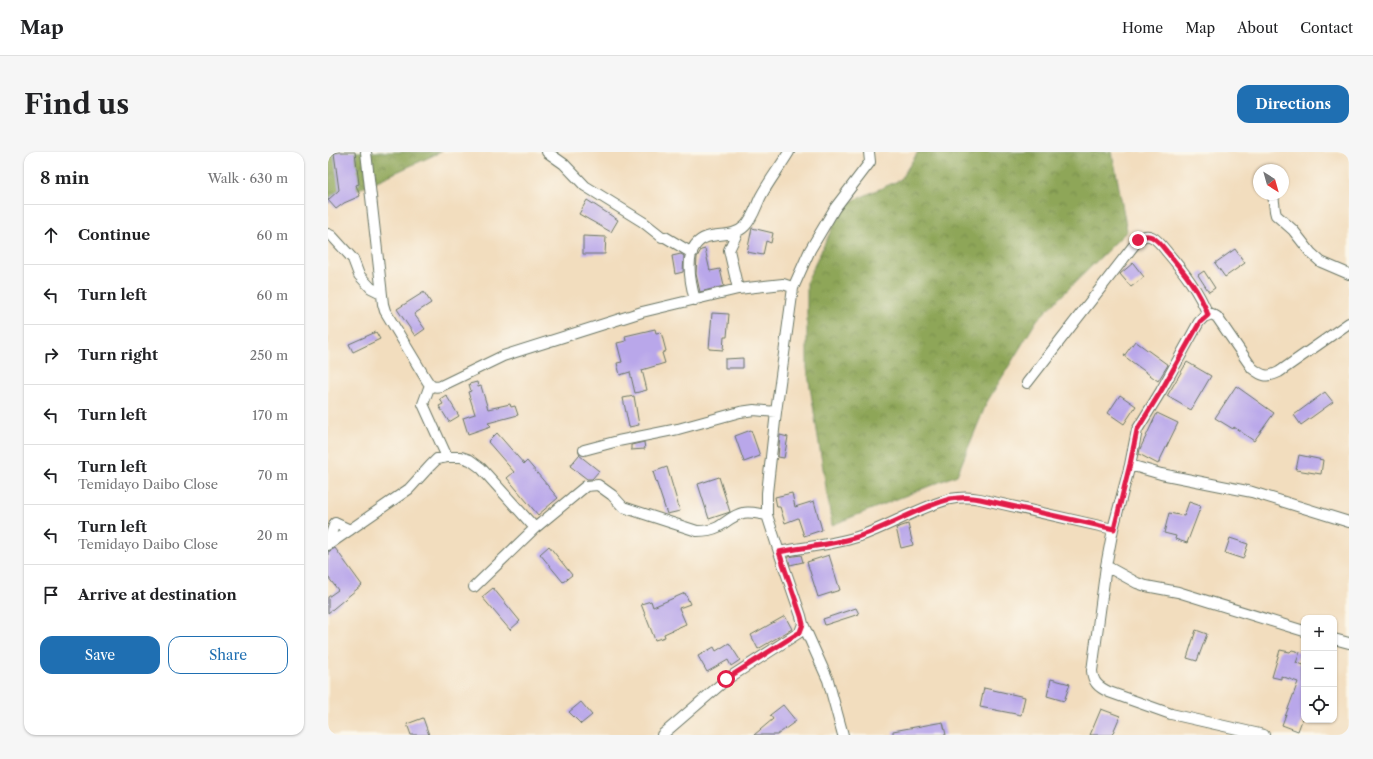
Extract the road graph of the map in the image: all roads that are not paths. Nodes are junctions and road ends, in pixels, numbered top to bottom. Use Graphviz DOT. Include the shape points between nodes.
graph roads {
  1 [pos="366,152"];
  2 [pos="547,152"];
  3 [pos="789,152"];
  4 [pos="869,152"];
  5 [pos="1273,200"];
  6 [pos="738,231"];
  7 [pos="328,234"];
  8 [pos="692,253"];
  9 [pos="1349,274"];
  10 [pos="793,288"];
  11 [pos="738,289"];
  12 [pos="381,294"];
  13 [pos="695,300"];
  14 [pos="1208,315"];
  15 [pos="1349,323"];
  16 [pos="1027,383"];
  17 [pos="430,385"];
  18 [pos="776,412"];
  19 [pos="584,450"];
  20 [pos="447,457"];
  21 [pos="1130,464"];
  22 [pos="767,515"];
  23 [pos="1349,522"];
  24 [pos="535,528"];
  25 [pos="1114,529"];
  26 [pos="350,530"];
  27 [pos="328,542"];
  28 [pos="328,545"];
  29 [pos="779,552"];
  30 [pos="1106,566"];
  31 [pos="474,587"];
  32 [pos="803,624"];
  33 [pos="1301,630"];
  34 [pos="1337,640"];
  35 [pos="1349,643"];
  36 [pos="662,735"];
  37 [pos="844,735"];
  38 [pos="1264,735"];
  1 -- 12 [label="street"];
  2 -- 8 [label="street" via="564,164 586,186 662,237"];
  3 -- 6 [label="street" via="761,195 751,217"];
  4 -- 10 [label="street" via="870,162 835,208 810,250"];
  5 -- 9 [label="street" via="1276,215 1293,230 1311,253 1321,262"];
  6 -- 8 [label="street" via="707,237 697,244"];
  6 -- 11 [label="street" via="729,250"];
  7 -- 12 [label="street" via="353,259 359,275"];
  8 -- 13 [label="street" via="690,283"];
  10 -- 11 [label="street" via="782,284"];
  10 -- 18 [label="street"];
  11 -- 13 [label="street"];
  12 -- 17 [label="street" via="385,311"];
  13 -- 17 [label="street" via="642,312 503,356 436,388"];
  14 -- 15 [label="street" via="1217,317 1252,368 1260,375 1266,376 1279,372"];
  14 -- 16 [label="street" via="1183,271 1158,241 1151,236 1144,236 1138,240"];
  14 -- 21 [label="street" via="1200,322 1137,430"];
  17 -- 20 [label="street" via="423,404"];
  18 -- 19 [label="street" via="740,412"];
  18 -- 22 [label="street"];
  20 -- 24 [label="street" via="461,457 481,468"];
  20 -- 26 [label="street" via="437,459 409,489"];
  21 -- 23 [label="street" via="1161,474 1252,492"];
  21 -- 25 [label="street"];
  22 -- 24 [label="street" via="743,512 718,527 697,531 623,507 612,495 598,486 586,486"];
  22 -- 29 [label="street"];
  24 -- 31 [label="street"];
  25 -- 29 [label="street" via="980,499 961,498 937,504 857,537"];
  25 -- 30 [label="street"];
  26 -- 27 [label="street" via="335,523"];
  26 -- 28 [label="street"];
  29 -- 32 [label="street"];
  30 -- 33 [label="street" via="1146,586 1178,592"];
  30 -- 38 [label="street" via="1092,671 1093,678 1101,689 1171,714"];
  32 -- 36 [label="street" via="800,632 726,679"];
  32 -- 37 [label="street" via="828,680"];
  34 -- 35 [label="street"];
}
